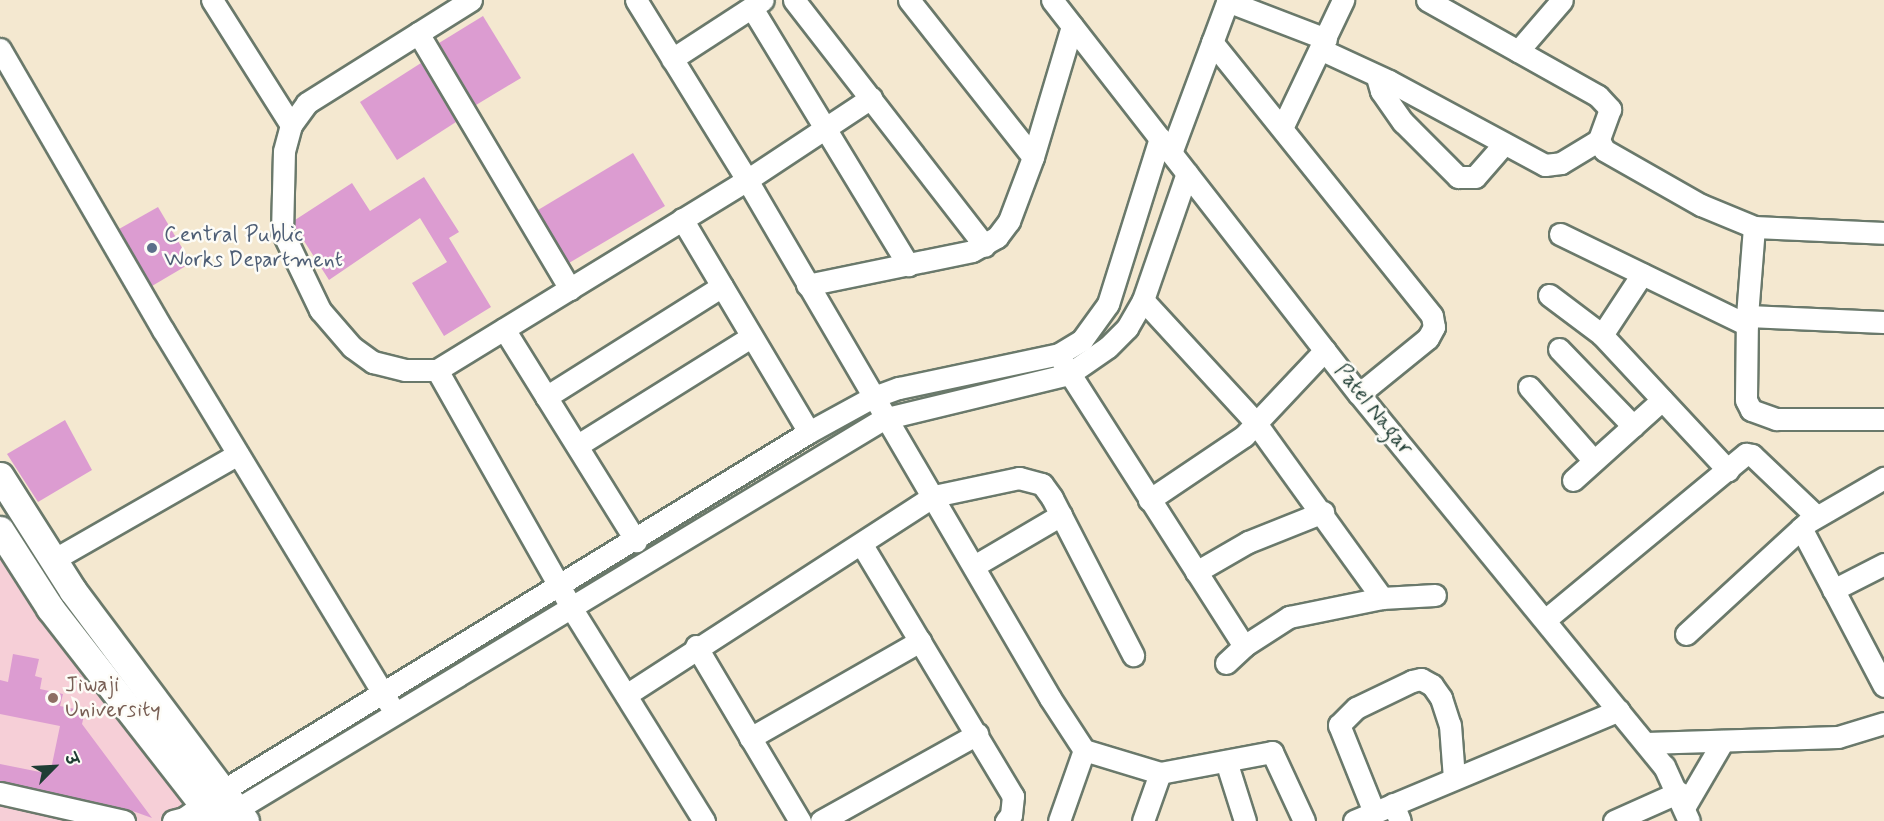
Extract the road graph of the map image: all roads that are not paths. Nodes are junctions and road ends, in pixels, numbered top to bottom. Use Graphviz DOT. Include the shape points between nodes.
graph roads {
  1 [pos="212,0"];
  2 [pos="636,0"];
  3 [pos="794,0"];
  4 [pos="909,0"];
  5 [pos="1052,0"];
  6 [pos="1343,0"];
  7 [pos="1427,0"];
  8 [pos="1562,0"];
  9 [pos="1228,1"];
  10 [pos="464,2"];
  11 [pos="758,4"];
  12 [pos="1072,26"];
  13 [pos="417,33"];
  14 [pos="1212,42"];
  15 [pos="1324,45"];
  16 [pos="0,49"];
  17 [pos="1518,51"];
  18 [pos="672,59"];
  19 [pos="1377,77"];
  20 [pos="871,98"];
  21 [pos="291,126"];
  22 [pos="1283,126"];
  23 [pos="826,127"];
  24 [pos="1599,140"];
  25 [pos="1503,145"];
  26 [pos="1165,146"];
  27 [pos="1033,157"];
  28 [pos="1186,173"];
  29 [pos="747,180"];
  30 [pos="682,219"];
  31 [pos="1754,227"];
  32 [pos="1884,233"];
  33 [pos="1560,234"];
  34 [pos="985,246"];
  35 [pos="908,265"];
  36 [pos="1642,274"];
  37 [pos="807,285"];
  38 [pos="722,286"];
  39 [pos="570,289"];
  40 [pos="1549,295"];
  41 [pos="1143,300"];
  42 [pos="1747,321"];
  43 [pos="1884,322"];
  44 [pos="504,329"];
  45 [pos="1602,335"];
  46 [pos="751,337"];
  47 [pos="1558,349"];
  48 [pos="1325,350"];
  49 [pos="1059,354"];
  50 [pos="437,370"];
  51 [pos="1069,374"];
  52 [pos="1529,387"];
  53 [pos="1359,394"];
  54 [pos="546,397"];
  55 [pos="872,398"];
  56 [pos="1662,400"];
  57 [pos="884,419"];
  58 [pos="1884,419"];
  59 [pos="1255,422"];
  60 [pos="1633,426"];
  61 [pos="809,432"];
  62 [pos="578,445"];
  63 [pos="238,454"];
  64 [pos="1594,461"];
  65 [pos="1728,470"];
  66 [pos="0,476"];
  67 [pos="1884,478"];
  68 [pos="1574,480"];
  69 [pos="934,496"];
  70 [pos="1149,500"];
  71 [pos="1323,512"];
  72 [pos="1061,515"];
  73 [pos="1809,522"];
  74 [pos="0,530"];
  75 [pos="636,541"];
  76 [pos="862,545"];
  77 [pos="53,560"];
  78 [pos="1884,564"];
  79 [pos="974,566"];
  80 [pos="1196,572"];
  81 [pos="559,585"];
  82 [pos="1833,590"];
  83 [pos="1435,595"];
  84 [pos="1382,598"];
  85 [pos="572,609"];
  86 [pos="1545,620"];
  87 [pos="1686,634"];
  88 [pos="920,641"];
  89 [pos="696,646"];
  90 [pos="1244,646"];
  91 [pos="1133,655"];
  92 [pos="1226,663"];
  93 [pos="1884,686"];
  94 [pos="384,695"];
  95 [pos="626,695"];
  96 [pos="1619,710"];
  97 [pos="397,716"];
  98 [pos="1884,723"];
  99 [pos="977,734"];
  100 [pos="750,738"];
  101 [pos="1723,741"];
  102 [pos="1646,743"];
  103 [pos="1084,750"];
  104 [pos="1226,761"];
  105 [pos="1160,773"];
  106 [pos="1454,778"];
  107 [pos="0,793"];
  108 [pos="1684,806"];
  109 [pos="223,811"];
  110 [pos="1389,812"];
  111 [pos="124,821"];
  112 [pos="173,821"];
  113 [pos="704,821"];
  114 [pos="800,821"];
  115 [pos="820,821"];
  116 [pos="1006,821"];
  117 [pos="1059,821"];
  118 [pos="1143,821"];
  119 [pos="1245,821"];
  120 [pos="1304,821"];
  121 [pos="1354,821"];
  122 [pos="1614,821"];
  1 -- 21 [label="street"];
  2 -- 18 [label="street"];
  3 -- 20 [label="street"];
  4 -- 27 [label="street"];
  5 -- 12 [label="street, Patel Nagar"];
  6 -- 15 [label="street"];
  7 -- 17 [label="street"];
  8 -- 17 [label="street"];
  9 -- 14 [label="street"];
  9 -- 15 [label="street"];
  10 -- 13 [label="street"];
  11 -- 18 [label="street"];
  11 -- 23 [label="street"];
  12 -- 26 [label="street, Patel Nagar"];
  12 -- 27 [label="street"];
  13 -- 21 [label="street" via="308,103"];
  13 -- 39 [label="street"];
  14 -- 22 [label="street"];
  14 -- 26 [label="street"];
  15 -- 19 [label="street"];
  15 -- 22 [label="street"];
  16 -- 63 [label="street"];
  17 -- 24 [label="street" via="1607,102 1609,117"];
  18 -- 29 [label="street"];
  19 -- 25 [label="street"];
  19 -- 25 [label="street" via="1385,97 1403,122 1458,177 1475,177"];
  20 -- 23 [label="street"];
  20 -- 34 [label="street"];
  21 -- 50 [label="street" via="284,151 282,231 320,310 352,347 373,362 405,370"];
  22 -- 53 [label="street" via="1432,316 1434,327 1428,338"];
  23 -- 29 [label="street"];
  23 -- 35 [label="street"];
  24 -- 25 [label="street" via="1554,166"];
  24 -- 31 [label="street" via="1604,150 1692,199"];
  26 -- 28 [label="street, Patel Nagar"];
  26 -- 49 [label="street" via="1108,304 1082,340"];
  27 -- 34 [label="street" via="1009,221"];
  28 -- 41 [label="street"];
  28 -- 48 [label="street, Patel Nagar"];
  29 -- 30 [label="street"];
  29 -- 37 [label="street"];
  30 -- 38 [label="street"];
  30 -- 39 [label="street"];
  31 -- 32 [label="street"];
  31 -- 42 [label="street"];
  33 -- 36 [label="street"];
  34 -- 35 [label="street"];
  35 -- 37 [label="street"];
  36 -- 42 [label="street"];
  36 -- 45 [label="street"];
  37 -- 55 [label="street"];
  38 -- 46 [label="street"];
  38 -- 54 [label="street"];
  39 -- 44 [label="street"];
  40 -- 45 [label="street"];
  41 -- 51 [label="street" via="1127,328 1108,348"];
  41 -- 59 [label="street"];
  42 -- 43 [label="street"];
  42 -- 58 [label="street" via="1746,400 1751,410 1776,419"];
  44 -- 50 [label="street"];
  44 -- 54 [label="street"];
  45 -- 56 [label="street"];
  46 -- 61 [label="street"];
  46 -- 62 [label="street"];
  47 -- 60 [label="street"];
  48 -- 53 [label="street, Patel Nagar"];
  48 -- 59 [label="street"];
  49 -- 51 [label="street"];
  49 -- 55 [label="street" via="899,388"];
  50 -- 81 [label="street"];
  51 -- 57 [label="street"];
  51 -- 70 [label="street"];
  52 -- 64 [label="street"];
  53 -- 86 [label="street, Patel Nagar"];
  54 -- 62 [label="street"];
  55 -- 57 [label="street"];
  55 -- 61 [label="street"];
  56 -- 60 [label="street"];
  56 -- 65 [label="street"];
  57 -- 69 [label="street"];
  57 -- 85 [label="street" via="802,465"];
  59 -- 70 [label="street" via="1244,436"];
  59 -- 71 [label="street"];
  60 -- 64 [label="street"];
  61 -- 75 [label="street"];
  62 -- 75 [label="street"];
  63 -- 77 [label="street"];
  63 -- 94 [label="street"];
  64 -- 68 [label="street"];
  65 -- 73 [label="street" via="1741,457 1752,455"];
  65 -- 86 [label="street"];
  66 -- 77 [label="main road"];
  67 -- 73 [label="street"];
  69 -- 72 [label="street" via="1019,478 1034,479 1042,484"];
  69 -- 76 [label="street"];
  69 -- 79 [label="street"];
  70 -- 80 [label="street"];
  71 -- 80 [label="street" via="1248,542"];
  71 -- 84 [label="street"];
  72 -- 79 [label="street"];
  72 -- 91 [label="street"];
  73 -- 82 [label="street"];
  73 -- 87 [label="street"];
  74 -- 109 [label="main road" via="50,608 154,738"];
  75 -- 81 [label="street"];
  76 -- 88 [label="street"];
  76 -- 89 [label="street"];
  77 -- 109 [label="main road"];
  78 -- 82 [label="street"];
  79 -- 103 [label="street"];
  80 -- 90 [label="street"];
  81 -- 85 [label="street"];
  81 -- 94 [label="street"];
  82 -- 93 [label="street"];
  83 -- 84 [label="street"];
  84 -- 90 [label="street" via="1289,617"];
  85 -- 95 [label="street"];
  85 -- 97 [label="street"];
  86 -- 96 [label="street, Patel Nagar"];
  88 -- 99 [label="street"];
  88 -- 100 [label="street"];
  89 -- 95 [label="street"];
  89 -- 100 [label="street"];
  90 -- 92 [label="street"];
  94 -- 97 [label="street"];
  94 -- 109 [label="street"];
  95 -- 113 [label="street"];
  96 -- 102 [label="street, Patel Nagar"];
  96 -- 106 [label="street"];
  97 -- 109 [label="street"];
  98 -- 101 [label="street" via="1838,737"];
  99 -- 115 [label="street"];
  99 -- 116 [label="street" via="1013,796 1011,815"];
  100 -- 114 [label="street"];
  101 -- 102 [label="street"];
  101 -- 108 [label="street"];
  102 -- 108 [label="street, Patel Nagar"];
  103 -- 105 [label="street"];
  103 -- 117 [label="street"];
  104 -- 105 [label="street"];
  104 -- 119 [label="street"];
  104 -- 120 [label="street" via="1272,752"];
  105 -- 118 [label="street"];
  106 -- 110 [label="street"];
  106 -- 110 [label="street" via="1450,725 1432,685 1421,679 1412,681 1356,708 1340,725"];
  107 -- 111 [label="street"];
  108 -- 122 [label="street"];
  109 -- 112 [label="street"];
  110 -- 121 [label="street"];
}
